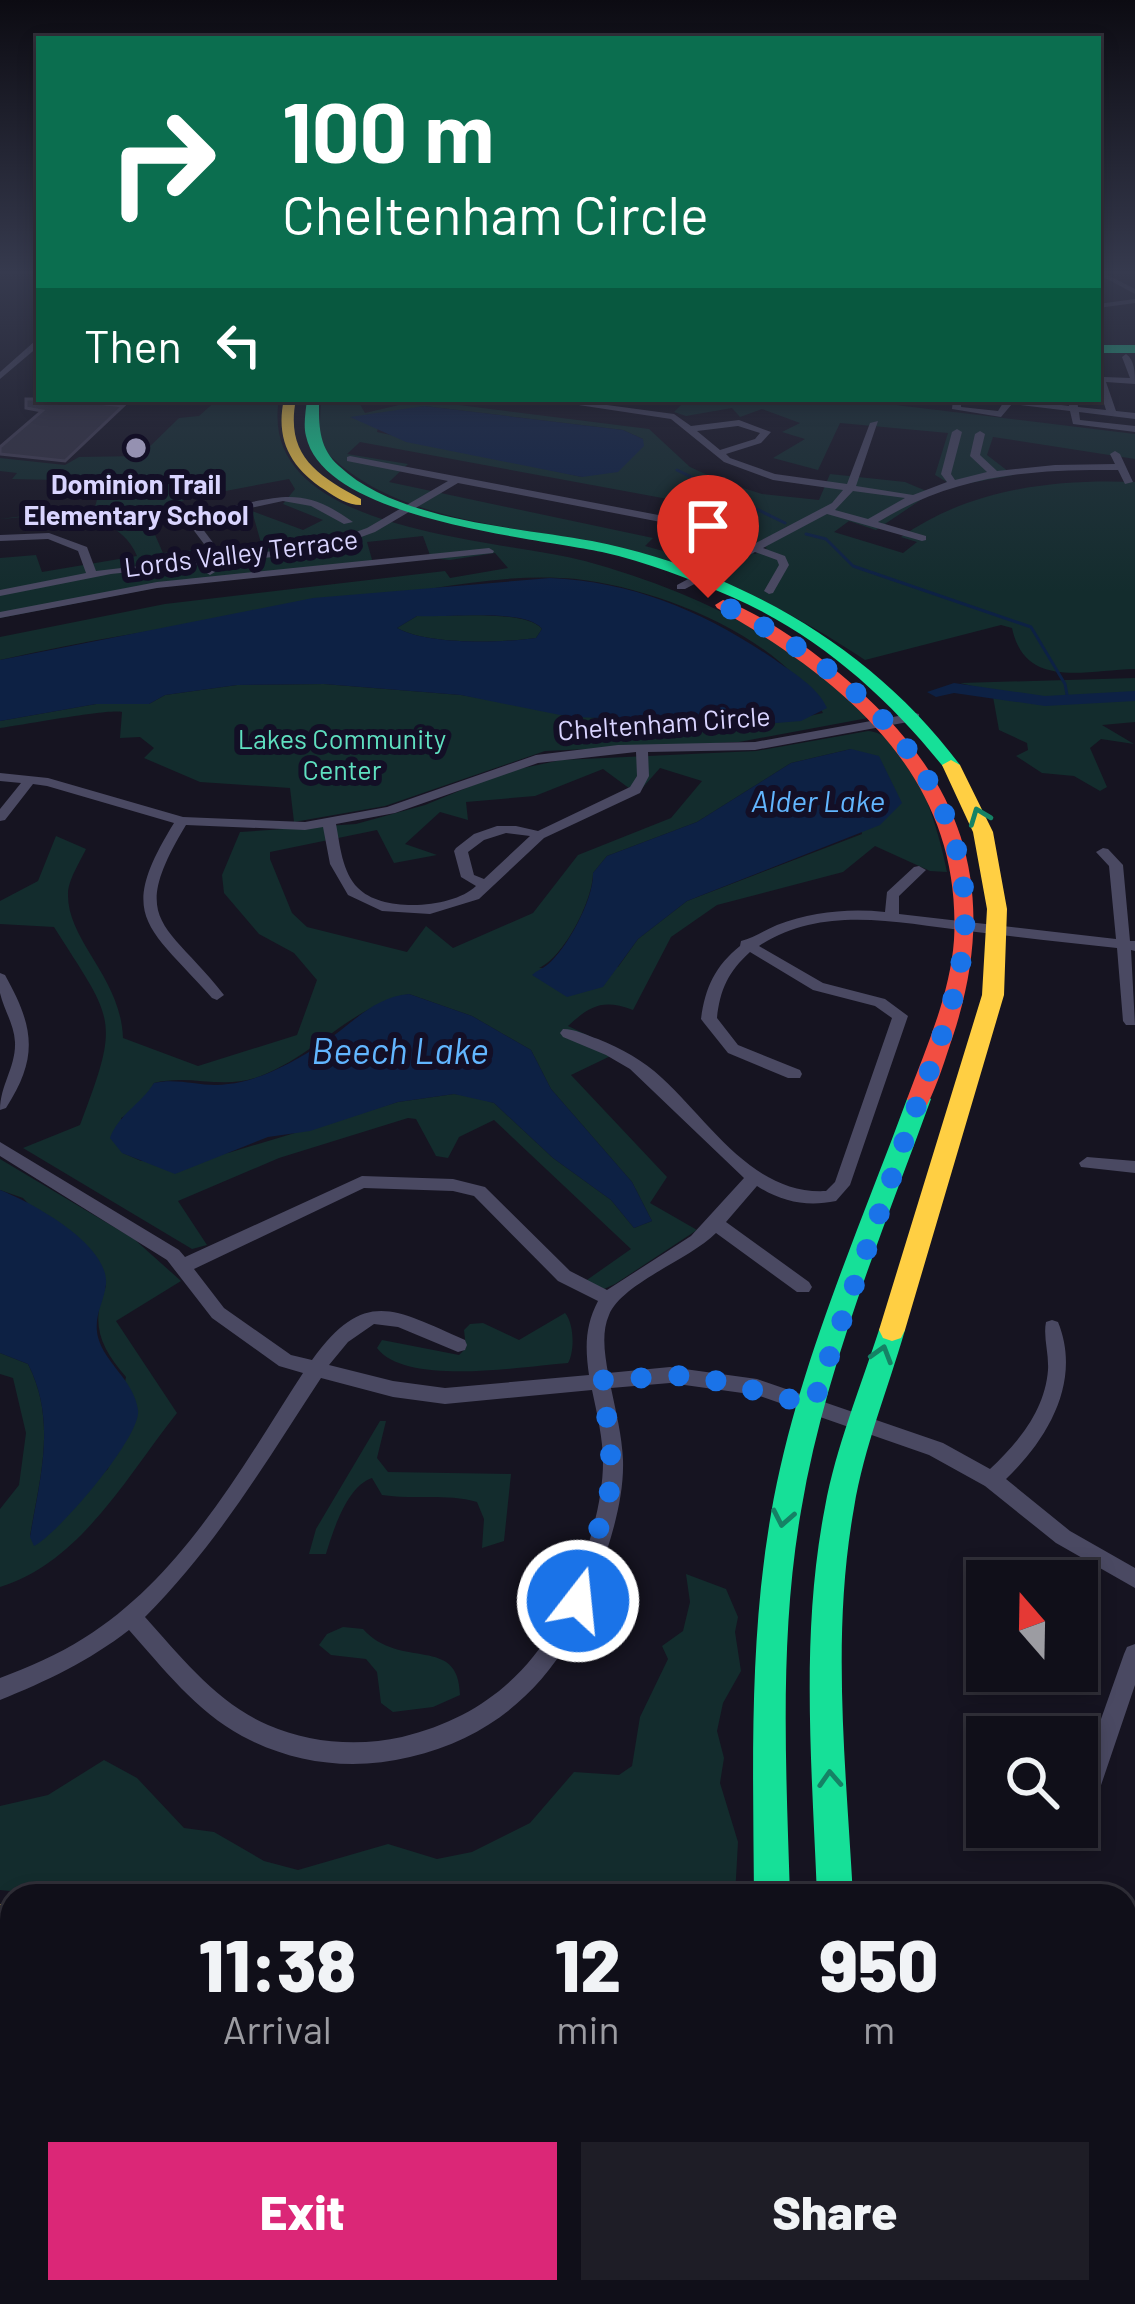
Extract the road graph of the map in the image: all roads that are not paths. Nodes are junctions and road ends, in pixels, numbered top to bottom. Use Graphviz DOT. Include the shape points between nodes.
graph roads {
  1 [pos="1104,378"];
  2 [pos="1135,381"];
  3 [pos="1101,383"];
  4 [pos="289,402"];
  5 [pos="312,402"];
  6 [pos="566,402"];
  7 [pos="957,402"];
  8 [pos="1009,402"];
  9 [pos="1032,402"];
  10 [pos="1075,404"];
  11 [pos="1112,413"];
  12 [pos="1135,416"];
  13 [pos="874,423"];
  14 [pos="690,429"];
  15 [pos="1135,429"];
  16 [pos="957,432"];
  17 [pos="980,434"];
  18 [pos="717,454"];
  19 [pos="1115,454"];
  20 [pos="350,459"];
  21 [pos="1121,467"];
  22 [pos="994,472"];
  23 [pos="459,478"];
  24 [pos="952,481"];
  25 [pos="1128,482"];
  26 [pos="850,488"];
  27 [pos="909,496"];
  28 [pos="828,511"];
  29 [pos="401,513"];
  30 [pos="348,522"];
  31 [pos="871,522"];
  32 [pos="722,535"];
  33 [pos="0,538"];
  34 [pos="922,538"];
  35 [pos="752,548"];
  36 [pos="489,550"];
  37 [pos="211,562"];
  38 [pos="688,573"];
  39 [pos="92,574"];
  40 [pos="210,579"];
  41 [pos="769,590"];
  42 [pos="0,593"];
  43 [pos="0,615"];
  44 [pos="915,717"];
  45 [pos="887,722"];
  46 [pos="642,749"];
  47 [pos="0,777"];
  48 [pos="30,780"];
  49 [pos="0,817"];
  50 [pos="182,821"];
  51 [pos="329,823"];
  52 [pos="539,835"];
  53 [pos="1102,852"];
  54 [pos="919,870"];
  55 [pos="487,886"];
  56 [pos="892,917"];
  57 [pos="965,926"];
  58 [pos="1001,930"];
  59 [pos="746,944"];
  60 [pos="1131,946"];
  61 [pos="0,978"];
  62 [pos="217,995"];
  63 [pos="1130,1021"];
  64 [pos="568,1033"];
  65 [pos="794,1074"];
  66 [pos="0,1104"];
  67 [pos="0,1148"];
  68 [pos="1087,1162"];
  69 [pos="1135,1167"];
  70 [pos="752,1180"];
  71 [pos="715,1223"];
  72 [pos="183,1266"];
  73 [pos="803,1287"];
  74 [pos="610,1299"];
  75 [pos="1052,1327"];
  76 [pos="458,1345"];
  77 [pos="317,1369"];
  78 [pos="603,1380"];
  79 [pos="813,1405"];
  80 [pos="862,1421"];
  81 [pos="992,1480"];
  82 [pos="1135,1580"];
  83 [pos="132,1618"];
  84 [pos="1135,1654"];
  85 [pos="0,1689"];
  86 [pos="1098,1760"];
  87 [pos="772,1884"];
  88 [pos="835,1884"];
  1 -- 2 [label="street"];
  3 -- 11 [label="street"];
  4 -- 29 [label="main road" via="283,430 301,466 340,495"];
  5 -- 29 [label="main road" via="306,424 320,458"];
  6 -- 14 [label="street" via="668,415"];
  7 -- 8 [label="street" via="956,409 1001,414"];
  9 -- 10 [label="street"];
  10 -- 11 [label="street"];
  10 -- 15 [label="street" via="1076,422"];
  11 -- 12 [label="street"];
  13 -- 26 [label="street"];
  14 -- 18 [label="street"];
  14 -- 18 [label="street" via="739,423 766,433"];
  16 -- 24 [label="street" via="946,474"];
  17 -- 22 [label="street" via="975,456"];
  18 -- 26 [label="street" via="773,477"];
  19 -- 21 [label="street"];
  20 -- 23 [label="street"];
  21 -- 22 [label="street" via="1061,463"];
  21 -- 25 [label="street"];
  22 -- 24 [label="street"];
  23 -- 29 [label="street"];
  23 -- 32 [label="street"];
  24 -- 27 [label="street"];
  26 -- 27 [label="street"];
  26 -- 28 [label="street"];
  27 -- 31 [label="street"];
  28 -- 31 [label="street"];
  28 -- 35 [label="street"];
  29 -- 37 [label="street" via="316,550"];
  29 -- 38 [label="main road" via="598,546"];
  30 -- 37 [label="street" via="293,498 221,511 198,524"];
  31 -- 34 [label="street"];
  32 -- 35 [label="street"];
  32 -- 38 [label="street"];
  33 -- 39 [label="street" via="76,543"];
  35 -- 38 [label="street"];
  35 -- 41 [label="street" via="784,562"];
  36 -- 40 [label="street, Lords Valley Terrace"];
  37 -- 39 [label="street"];
  37 -- 40 [label="street"];
  38 -- 44 [label="main road" via="834,647"];
  38 -- 45 [label="main road" via="845,681"];
  39 -- 42 [label="street"];
  40 -- 43 [label="street, Lords Valley Terrace"];
  44 -- 45 [label="street, Cheltenham Circle"];
  58 -- 44 [label="main road, one-way" via="1000,888 980,815"];
  45 -- 46 [label="street, Cheltenham Circle" via="754,746"];
  45 -- 57 [label="main road" via="946,816"];
  46 -- 51 [label="street, Cheltenham Circle" via="518,763 390,810"];
  46 -- 52 [label="street" via="635,790"];
  47 -- 48 [label="street, Cheltenham Circle"];
  48 -- 49 [label="street"];
  48 -- 50 [label="street, Cheltenham Circle"];
  50 -- 51 [label="street, Cheltenham Circle" via="251,828"];
  50 -- 62 [label="street" via="152,866 146,901"];
  51 -- 55 [label="street" via="345,882 373,904 440,909"];
  52 -- 55 [label="street"];
  52 -- 55 [label="street" via="490,830 460,851 468,877"];
  53 -- 60 [label="street" via="1117,865"];
  54 -- 56 [label="street" via="892,895"];
  56 -- 57 [label="street"];
  56 -- 59 [label="street" via="838,915"];
  57 -- 58 [label="street"];
  57 -- 79 [label="main road" via="944,1023"];
  58 -- 60 [label="street"];
  80 -- 58 [label="main road, one-way" via="985,1022"];
  59 -- 65 [label="street" via="711,999 709,1018 733,1049"];
  59 -- 70 [label="street" via="829,992 888,1005 901,1022 837,1191 810,1199"];
  60 -- 63 [label="street"];
  61 -- 66 [label="street" via="26,1036 22,1068"];
  64 -- 70 [label="street" via="634,1062"];
  67 -- 72 [label="street" via="136,1228"];
  68 -- 69 [label="street"];
  70 -- 71 [label="street"];
  71 -- 73 [label="street"];
  71 -- 74 [label="street"];
  72 -- 74 [label="street" via="362,1183 453,1185 479,1191 564,1276"];
  72 -- 77 [label="street" via="238,1331 286,1361"];
  74 -- 78 [label="street" via="597,1328"];
  75 -- 81 [label="street" via="1052,1402 1036,1434"];
  76 -- 77 [label="street" via="393,1318 370,1317"];
  77 -- 78 [label="street" via="445,1396"];
  77 -- 83 [label="street" via="207,1538"];
  78 -- 79 [label="street" via="706,1377"];
  78 -- 83 [label="street" via="613,1479 578,1601 540,1666 468,1726 370,1754 315,1752 267,1737 212,1703"];
  79 -- 80 [label="street"];
  79 -- 87 [label="main road, one-way" via="775,1579"];
  80 -- 81 [label="street"];
  88 -- 80 [label="main road, one-way" via="828,1614 839,1506"];
  81 -- 82 [label="street" via="1063,1537"];
  83 -- 85 [label="street" via="85,1651"];
  84 -- 86 [label="street"];
}
